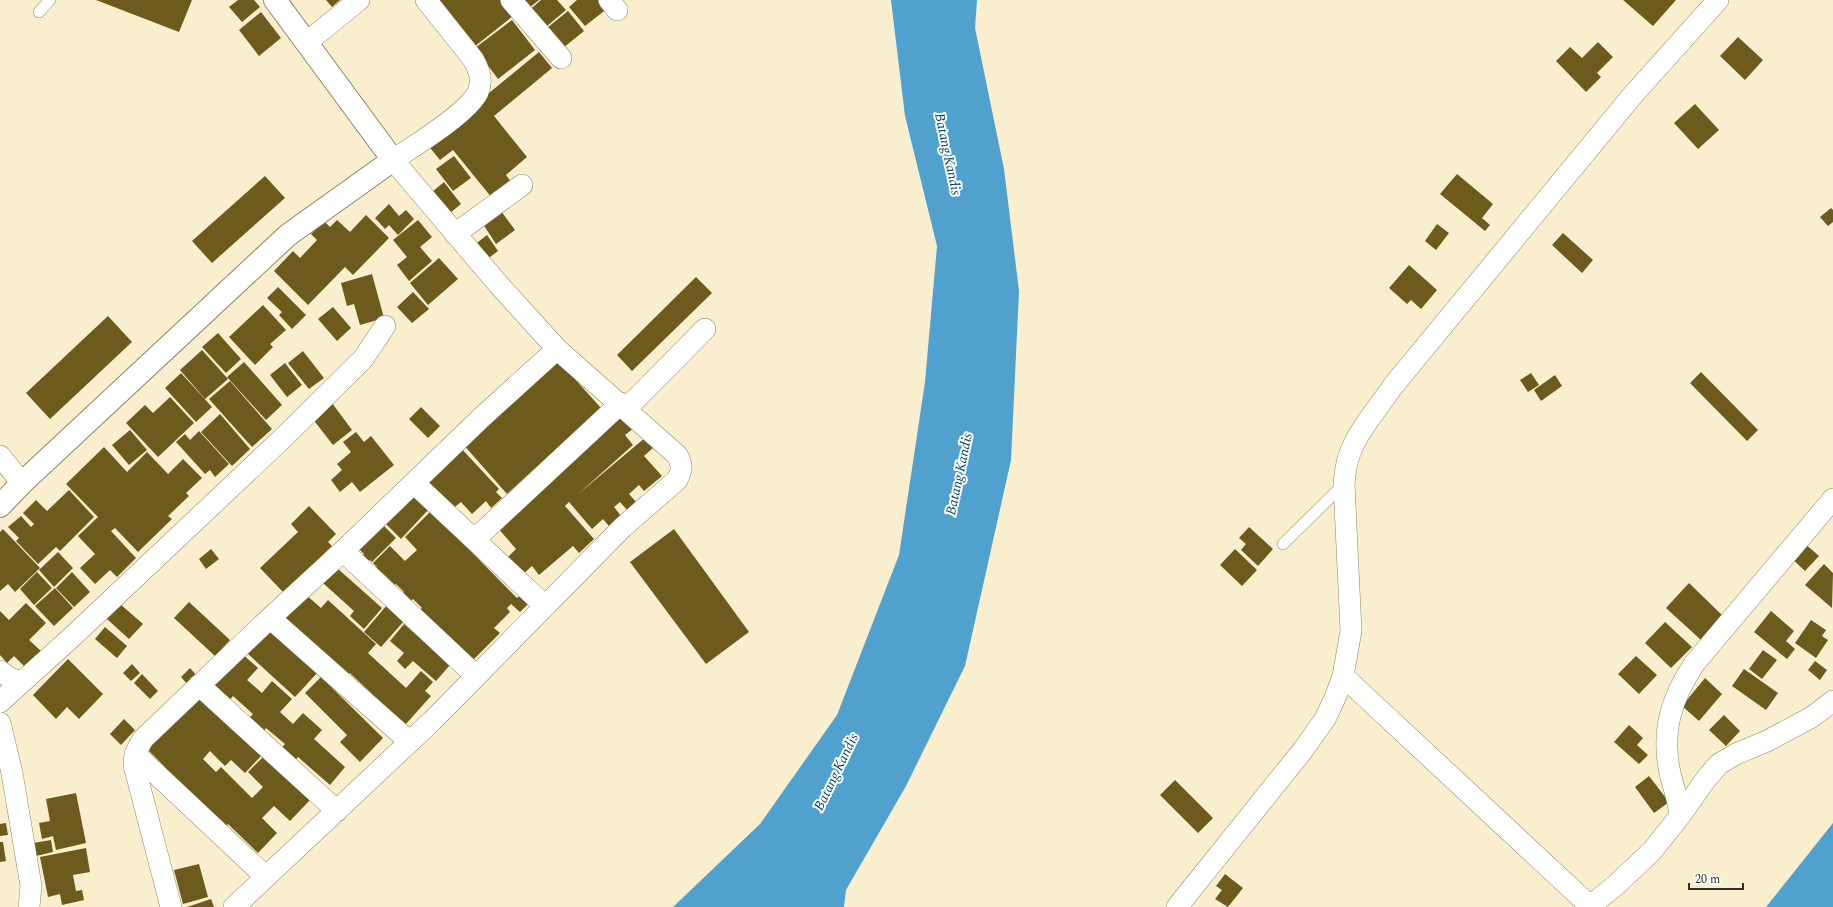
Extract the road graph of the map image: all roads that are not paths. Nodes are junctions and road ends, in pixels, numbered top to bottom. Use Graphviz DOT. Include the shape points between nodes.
graph roads {
  1 [pos="50,0"];
  2 [pos="276,0"];
  3 [pos="359,0"];
  4 [pos="426,0"];
  5 [pos="511,0"];
  6 [pos="1718,0"];
  7 [pos="39,12"];
  8 [pos="306,43"];
  9 [pos="561,58"];
  10 [pos="393,160"];
  11 [pos="522,185"];
  12 [pos="455,234"];
  13 [pos="386,326"];
  14 [pos="705,329"];
  15 [pos="557,349"];
  16 [pos="624,406"];
  17 [pos="0,456"];
  18 [pos="22,483"];
  19 [pos="414,483"];
  20 [pos="1344,484"];
  21 [pos="1833,499"];
  22 [pos="0,506"];
  23 [pos="475,539"];
  24 [pos="1283,544"];
  25 [pos="343,551"];
  26 [pos="545,606"];
  27 [pos="270,618"];
  28 [pos="0,671"];
  29 [pos="476,676"];
  30 [pos="1343,676"];
  31 [pos="21,682"];
  32 [pos="199,684"];
  33 [pos="1833,701"];
  34 [pos="0,702"];
  35 [pos="0,723"];
  36 [pos="410,742"];
  37 [pos="135,754"];
  38 [pos="337,811"];
  39 [pos="1680,816"];
  40 [pos="266,877"];
  41 [pos="1589,906"];
  42 [pos="29,907"];
  43 [pos="171,907"];
  44 [pos="234,907"];
  45 [pos="1177,907"];
  1 -- 7 [label="lane"];
  2 -- 8 [label="street"];
  3 -- 8 [label="street"];
  4 -- 10 [label="street" via="476,65 480,79 478,92 465,108"];
  5 -- 9 [label="street"];
  6 -- 20 [label="street" via="1632,96 1393,386 1350,452"];
  8 -- 10 [label="street"];
  10 -- 12 [label="street"];
  10 -- 18 [label="street" via="288,235"];
  11 -- 12 [label="street"];
  12 -- 15 [label="street"];
  13 -- 31 [label="street" via="364,359"];
  14 -- 16 [label="street"];
  15 -- 16 [label="street"];
  15 -- 19 [label="street"];
  16 -- 23 [label="street"];
  16 -- 26 [label="street" via="678,455 682,471 677,480 623,527"];
  17 -- 18 [label="street"];
  18 -- 22 [label="street"];
  19 -- 23 [label="street"];
  19 -- 25 [label="street"];
  20 -- 24 [label="lane"];
  20 -- 30 [label="street" via="1351,631"];
  21 -- 39 [label="street" via="1694,664 1679,686 1671,707 1667,750"];
  23 -- 26 [label="street"];
  25 -- 27 [label="street"];
  25 -- 29 [label="street"];
  26 -- 29 [label="street"];
  27 -- 32 [label="street"];
  27 -- 36 [label="street"];
  28 -- 31 [label="street"];
  29 -- 36 [label="street"];
  30 -- 41 [label="street"];
  30 -- 45 [label="street" via="1325,719 1303,750"];
  31 -- 34 [label="street"];
  32 -- 37 [label="street" via="143,739"];
  32 -- 38 [label="street"];
  33 -- 39 [label="street" via="1812,717 1719,764"];
  35 -- 42 [label="street" via="12,773 31,886"];
  36 -- 38 [label="street"];
  37 -- 40 [label="street"];
  37 -- 43 [label="street" via="137,780"];
  38 -- 40 [label="street"];
  39 -- 41 [label="street" via="1652,851"];
  40 -- 44 [label="street"];
}
